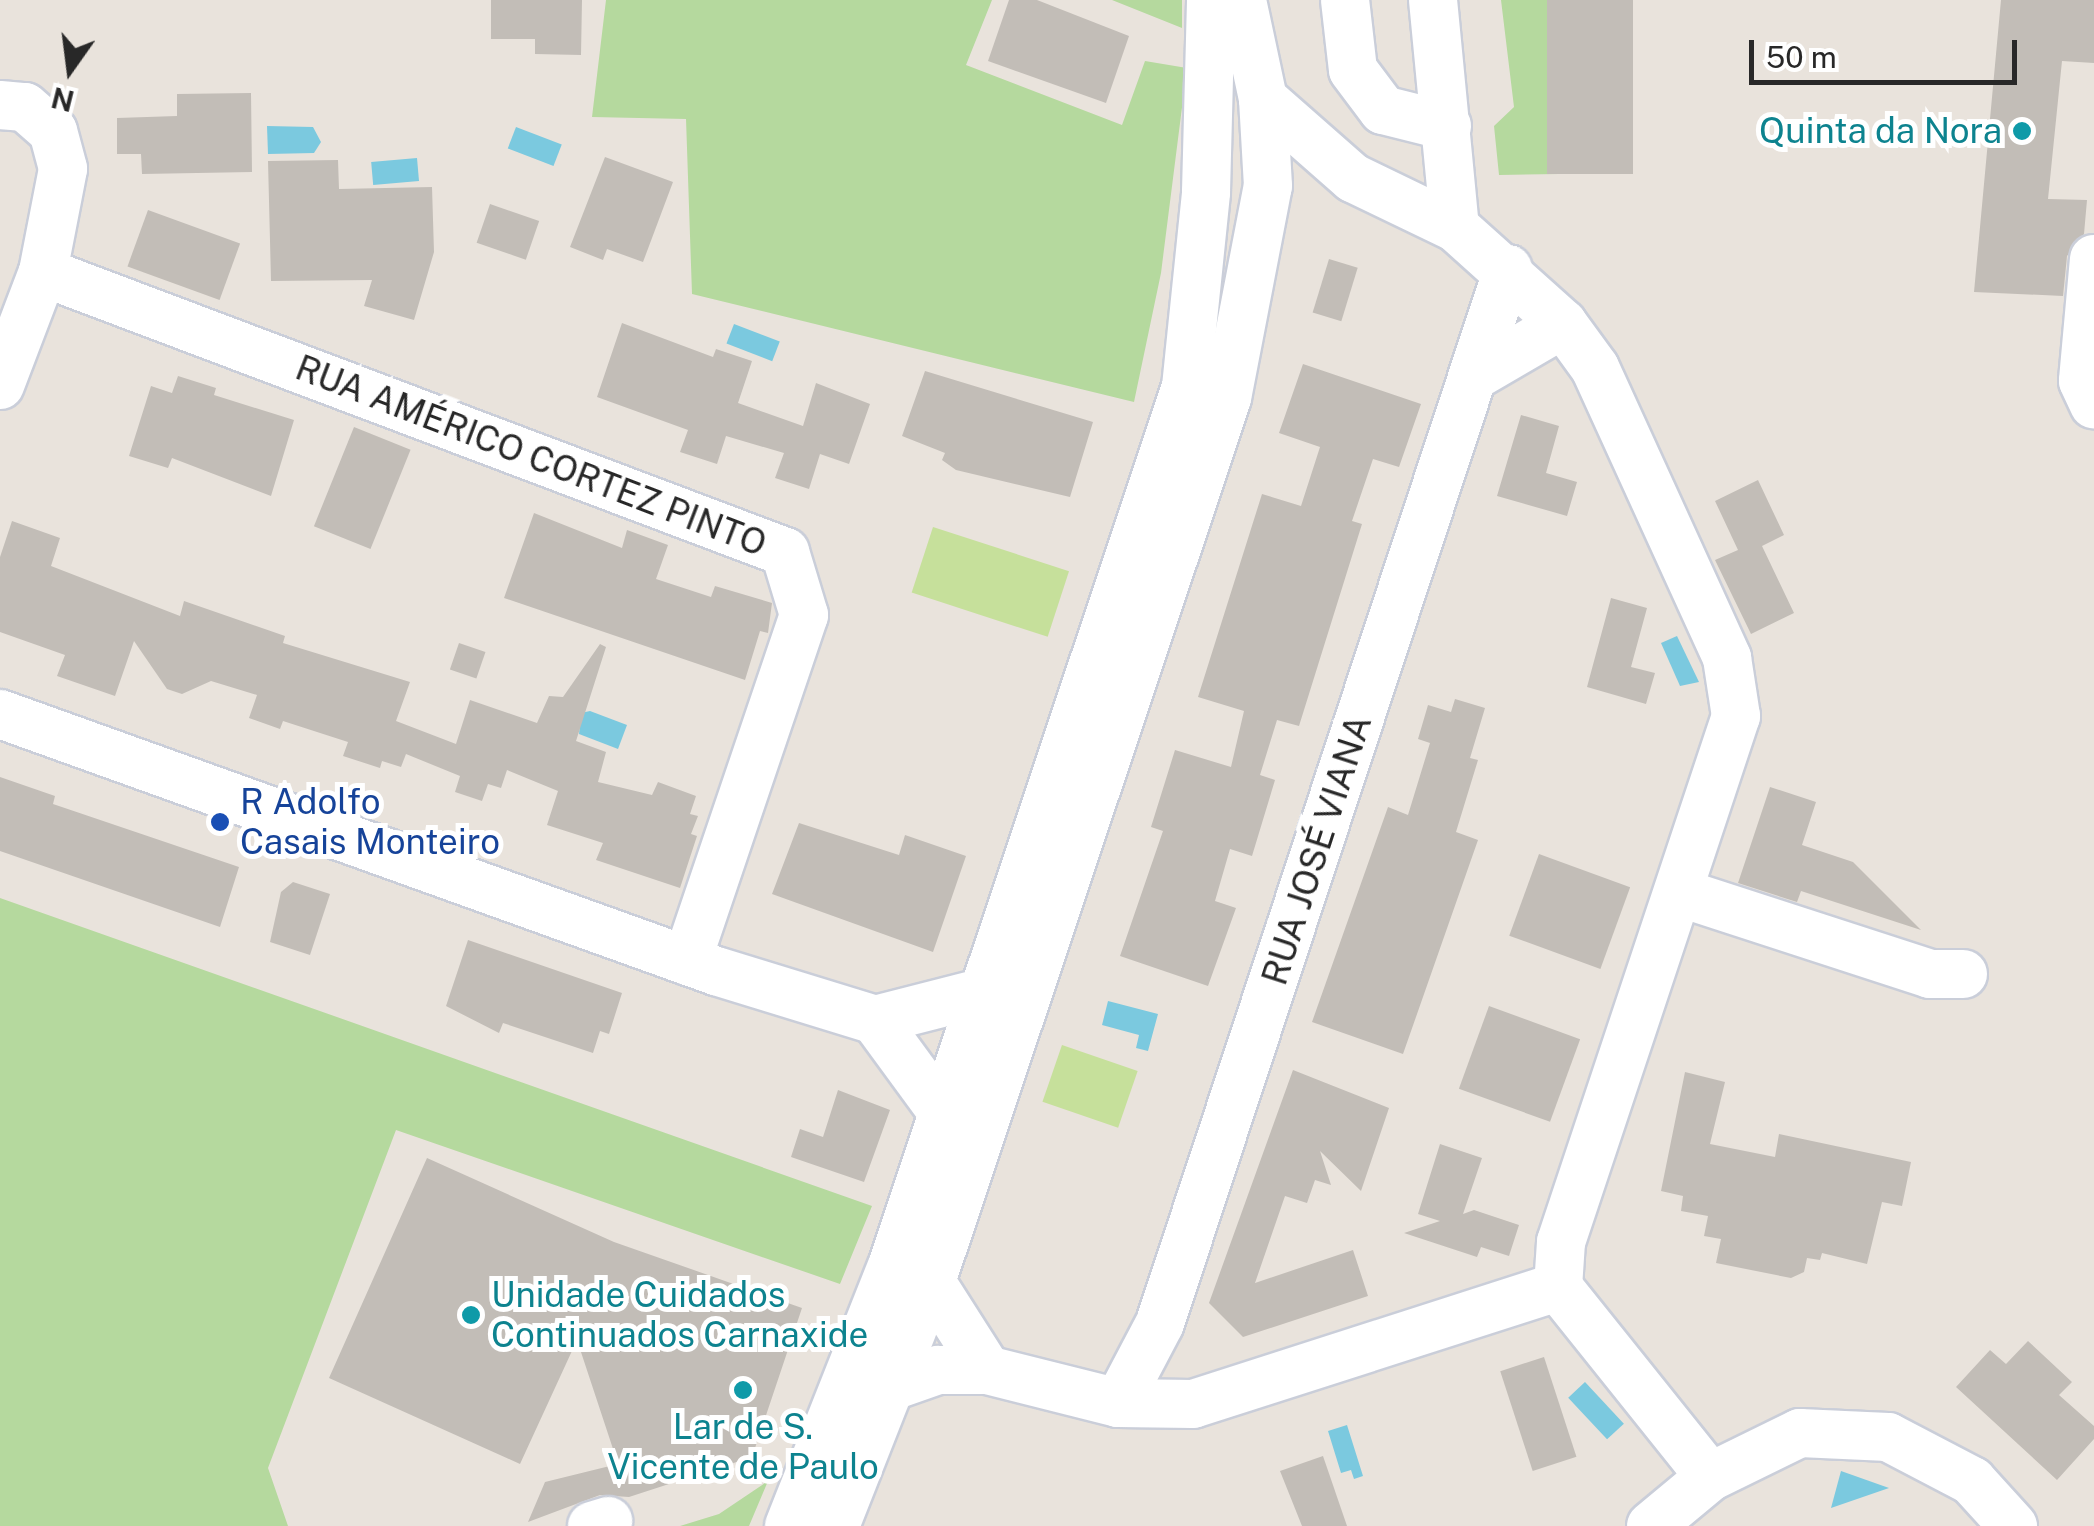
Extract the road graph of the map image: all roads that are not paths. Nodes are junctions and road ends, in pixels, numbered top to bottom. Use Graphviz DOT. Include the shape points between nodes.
graph roads {
  1 [pos="1211,0"];
  2 [pos="1242,0"];
  3 [pos="1346,0"];
  4 [pos="1433,0"];
  5 [pos="1206,64"];
  6 [pos="1263,100"];
  7 [pos="0,105"];
  8 [pos="1447,126"];
  9 [pos="1354,178"];
  10 [pos="1268,186"];
  11 [pos="1455,228"];
  12 [pos="2094,260"];
  13 [pos="1508,270"];
  14 [pos="43,272"];
  15 [pos="1564,324"];
  16 [pos="1474,376"];
  17 [pos="0,386"];
  18 [pos="2094,404"];
  19 [pos="0,714"];
  20 [pos="1678,892"];
  21 [pos="688,961"];
  22 [pos="1964,974"];
  23 [pos="984,992"];
  24 [pos="875,1020"];
  25 [pos="944,1113"];
  26 [pos="931,1282"];
  27 [pos="1558,1287"];
  28 [pos="1160,1323"];
  29 [pos="986,1370"];
  30 [pos="895,1385"];
  31 [pos="1118,1403"];
  32 [pos="1193,1404"];
  33 [pos="1710,1477"];
  34 [pos="789,1526"];
  35 [pos="835,1526"];
  36 [pos="1651,1526"];
  37 [pos="2013,1526"];
  1 -- 5 [label="street"];
  2 -- 6 [label="street"];
  3 -- 8 [label="street" via="1352,70 1383,110"];
  4 -- 8 [label="street"];
  5 -- 10 [label="street"];
  5 -- 23 [label="street" via="1206,192 1186,388"];
  6 -- 9 [label="street"];
  6 -- 10 [label="street"];
  7 -- 14 [label="street" via="26,107 53,130 63,169"];
  8 -- 11 [label="street"];
  9 -- 10 [label="street"];
  9 -- 11 [label="street"];
  10 -- 26 [label="street" via="1228,398"];
  11 -- 13 [label="street"];
  12 -- 18 [label="street" via="2083,381"];
  13 -- 15 [label="street"];
  13 -- 16 [label="street, RUA JOSÉ VIANA"];
  14 -- 17 [label="street"];
  14 -- 21 [label="street, RUA AMÉRICO CORTEZ PINTO" via="784,552 804,615"];
  15 -- 16 [label="street"];
  15 -- 20 [label="street" via="1594,368 1728,658 1736,716"];
  16 -- 28 [label="street, RUA JOSÉ VIANA"];
  19 -- 21 [label="street"];
  20 -- 22 [label="street" via="1930,974"];
  20 -- 27 [label="street" via="1561,1242"];
  21 -- 24 [label="street"];
  23 -- 24 [label="street"];
  23 -- 25 [label="street"];
  24 -- 25 [label="street"];
  25 -- 34 [label="street" via="855,1370"];
  26 -- 29 [label="street"];
  26 -- 30 [label="street"];
  27 -- 32 [label="street"];
  27 -- 33 [label="street"];
  28 -- 31 [label="street, RUA JOSÉ VIANA"];
  28 -- 32 [label="street"];
  29 -- 30 [label="street" via="938,1370"];
  29 -- 31 [label="street"];
  30 -- 35 [label="street"];
  31 -- 32 [label="street"];
  33 -- 36 [label="street"];
  33 -- 37 [label="street" via="1800,1434 1888,1437 1972,1481"];
}
